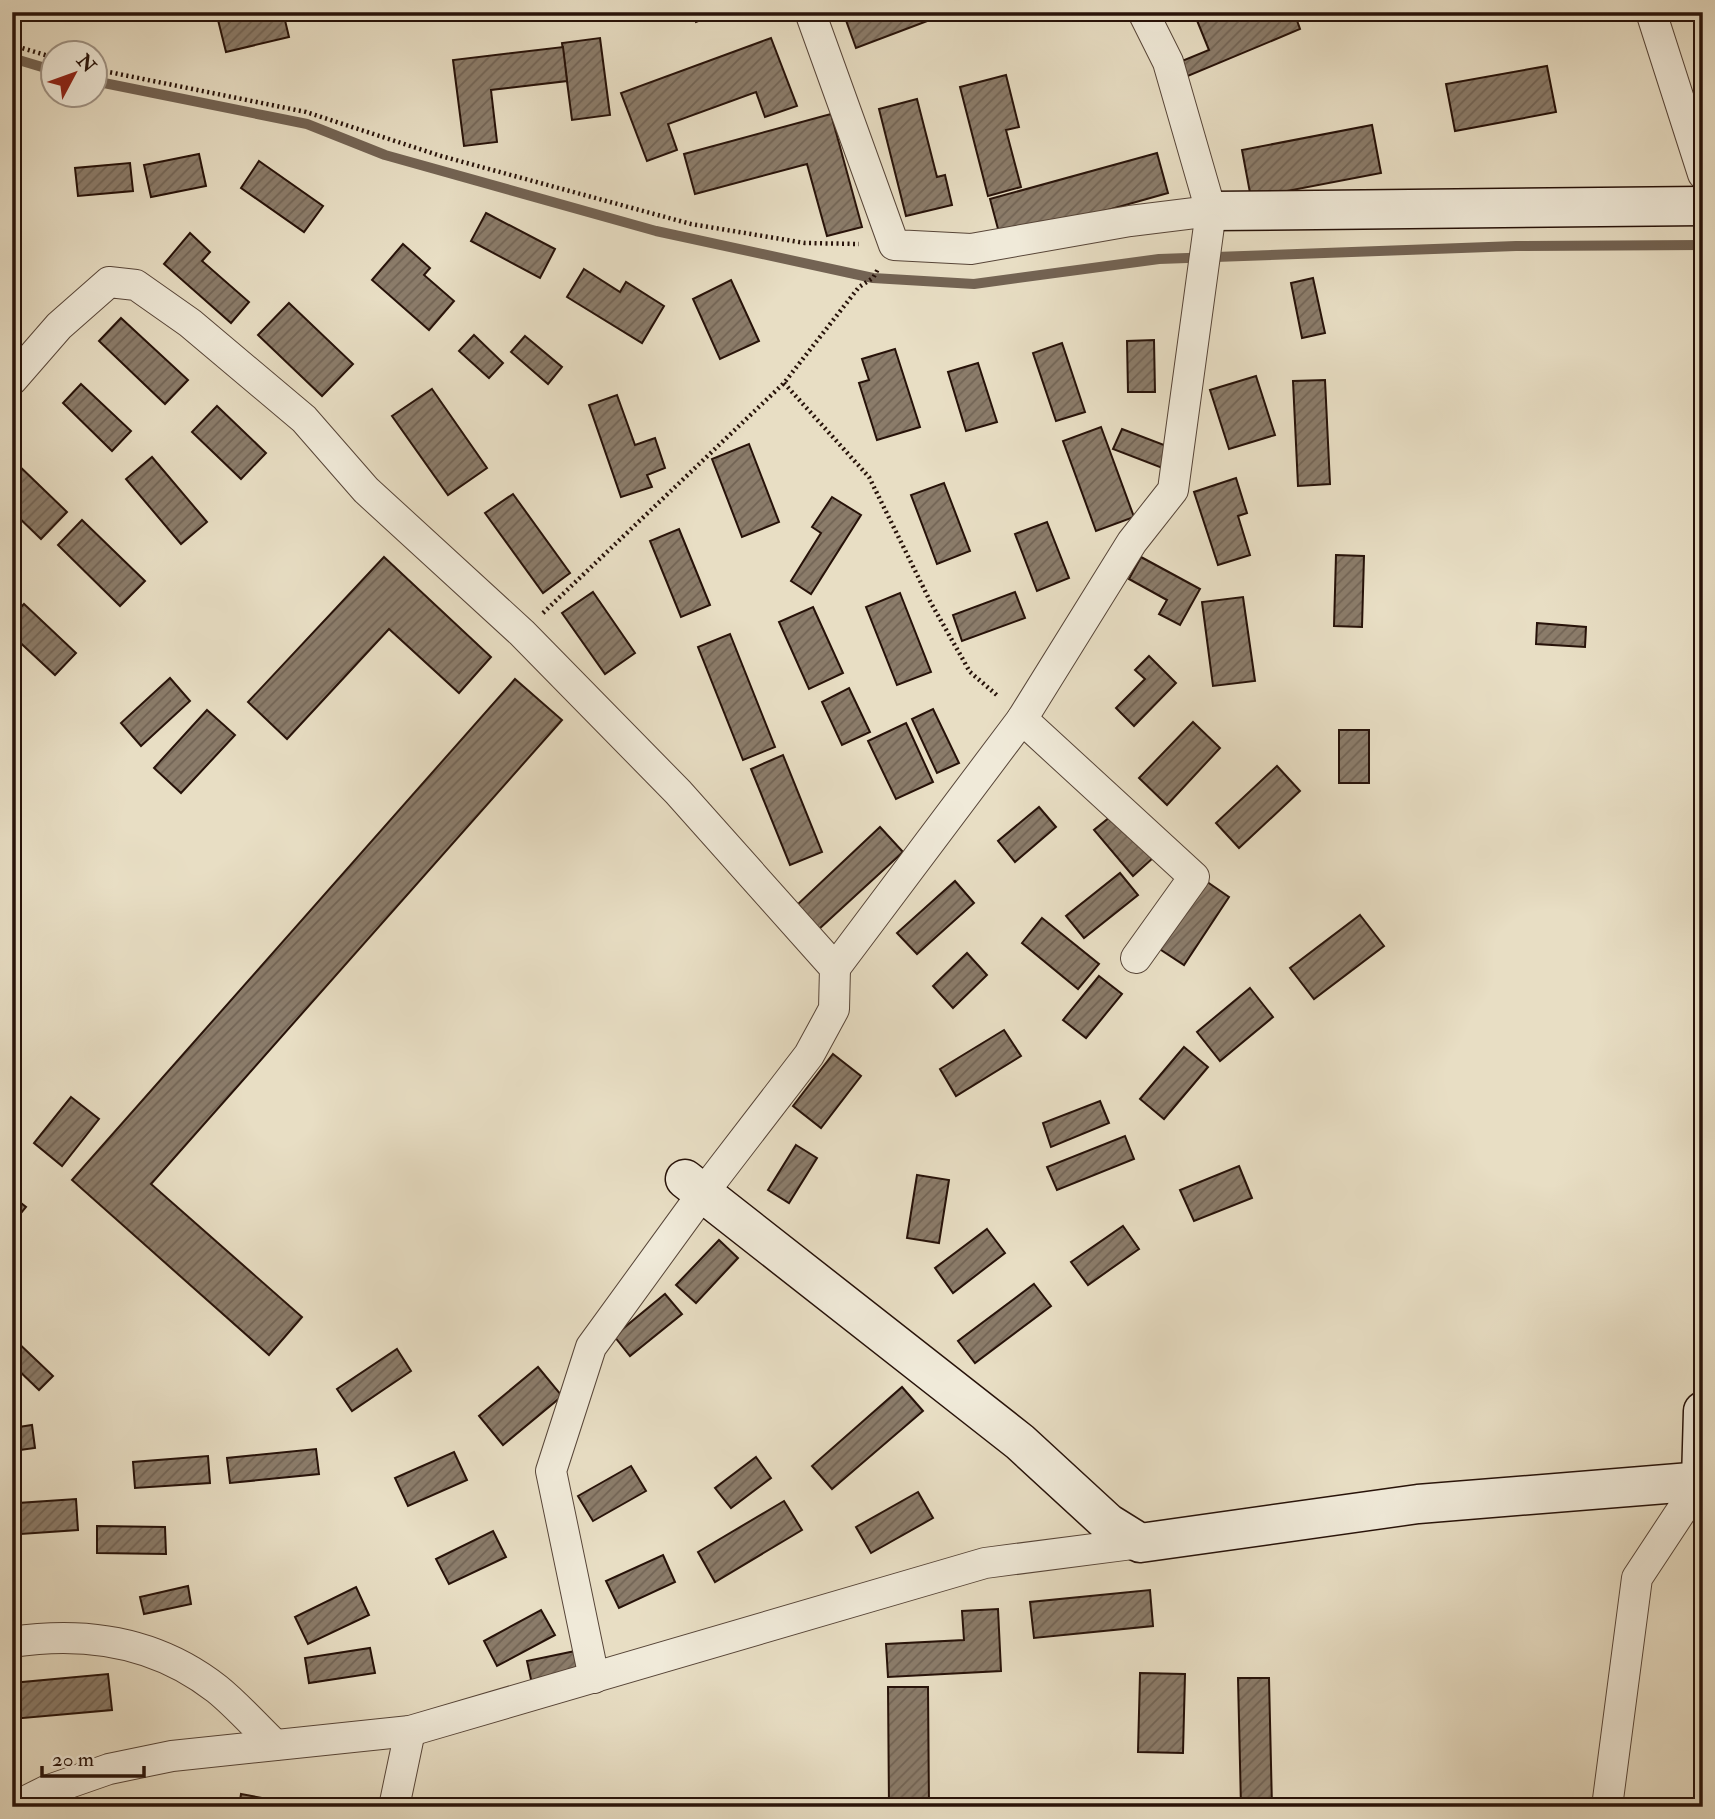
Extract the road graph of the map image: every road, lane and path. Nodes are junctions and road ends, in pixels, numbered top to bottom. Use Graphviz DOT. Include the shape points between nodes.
graph roads {
  1 [pos="810,12"];
  2 [pos="1143,12"];
  3 [pos="1651,12"];
  4 [pos="12,45"];
  5 [pos="38,53"];
  6 [pos="108,72"];
  7 [pos="1703,174"];
  8 [pos="1703,206"];
  9 [pos="1211,211"];
  10 [pos="894,245"];
  11 [pos="12,380"];
  12 [pos="784,383"];
  13 [pos="522,633"];
  14 [pos="1022,719"];
  15 [pos="1136,958"];
  16 [pos="835,968"];
  17 [pos="694,1186"];
  18 [pos="1703,1411"];
  19 [pos="1702,1481"];
  20 [pos="1140,1543"];
  21 [pos="12,1642"];
  22 [pos="594,1678"];
  23 [pos="410,1731"];
  24 [pos="275,1745"];
  25 [pos="14,1807"];
  26 [pos="394,1807"];
  27 [pos="1607,1807"];
  1 -- 10 [label="street"];
  2 -- 9 [label="street" via="1168,62"];
  3 -- 7 [label="street"];
  4 -- 5 [label="path"];
  6 -- 10 [label="path" via="306,111 441,156 691,224 805,243"];
  8 -- 9 [label="street"];
  9 -- 10 [label="street" via="971,249"];
  9 -- 14 [label="street" via="1174,490 1132,542"];
  10 -- 12 [label="path" via="873,278 859,287"];
  11 -- 13 [label="street" via="59,326 109,282 136,285 190,323 304,419 366,490"];
  12 -- 13 [label="path"];
  12 -- 14 [label="path" via="869,477 970,672"];
  13 -- 16 [label="street" via="678,792"];
  14 -- 15 [label="street" via="1195,877"];
  14 -- 16 [label="street"];
  16 -- 17 [label="street" via="834,1009 809,1055"];
  17 -- 20 [label="street" via="1020,1443 1108,1523"];
  17 -- 22 [label="street" via="591,1347 551,1471"];
  18 -- 19 [label="street"];
  19 -- 20 [label="street" via="1418,1503"];
  19 -- 27 [label="street" via="1637,1578"];
  20 -- 22 [label="street" via="985,1563"];
  21 -- 24 [label="street" via="51,1636 114,1640 169,1658 217,1689"];
  22 -- 23 [label="street"];
  23 -- 24 [label="street"];
  23 -- 26 [label="street"];
  24 -- 25 [label="street" via="172,1756 109,1769"];
}
